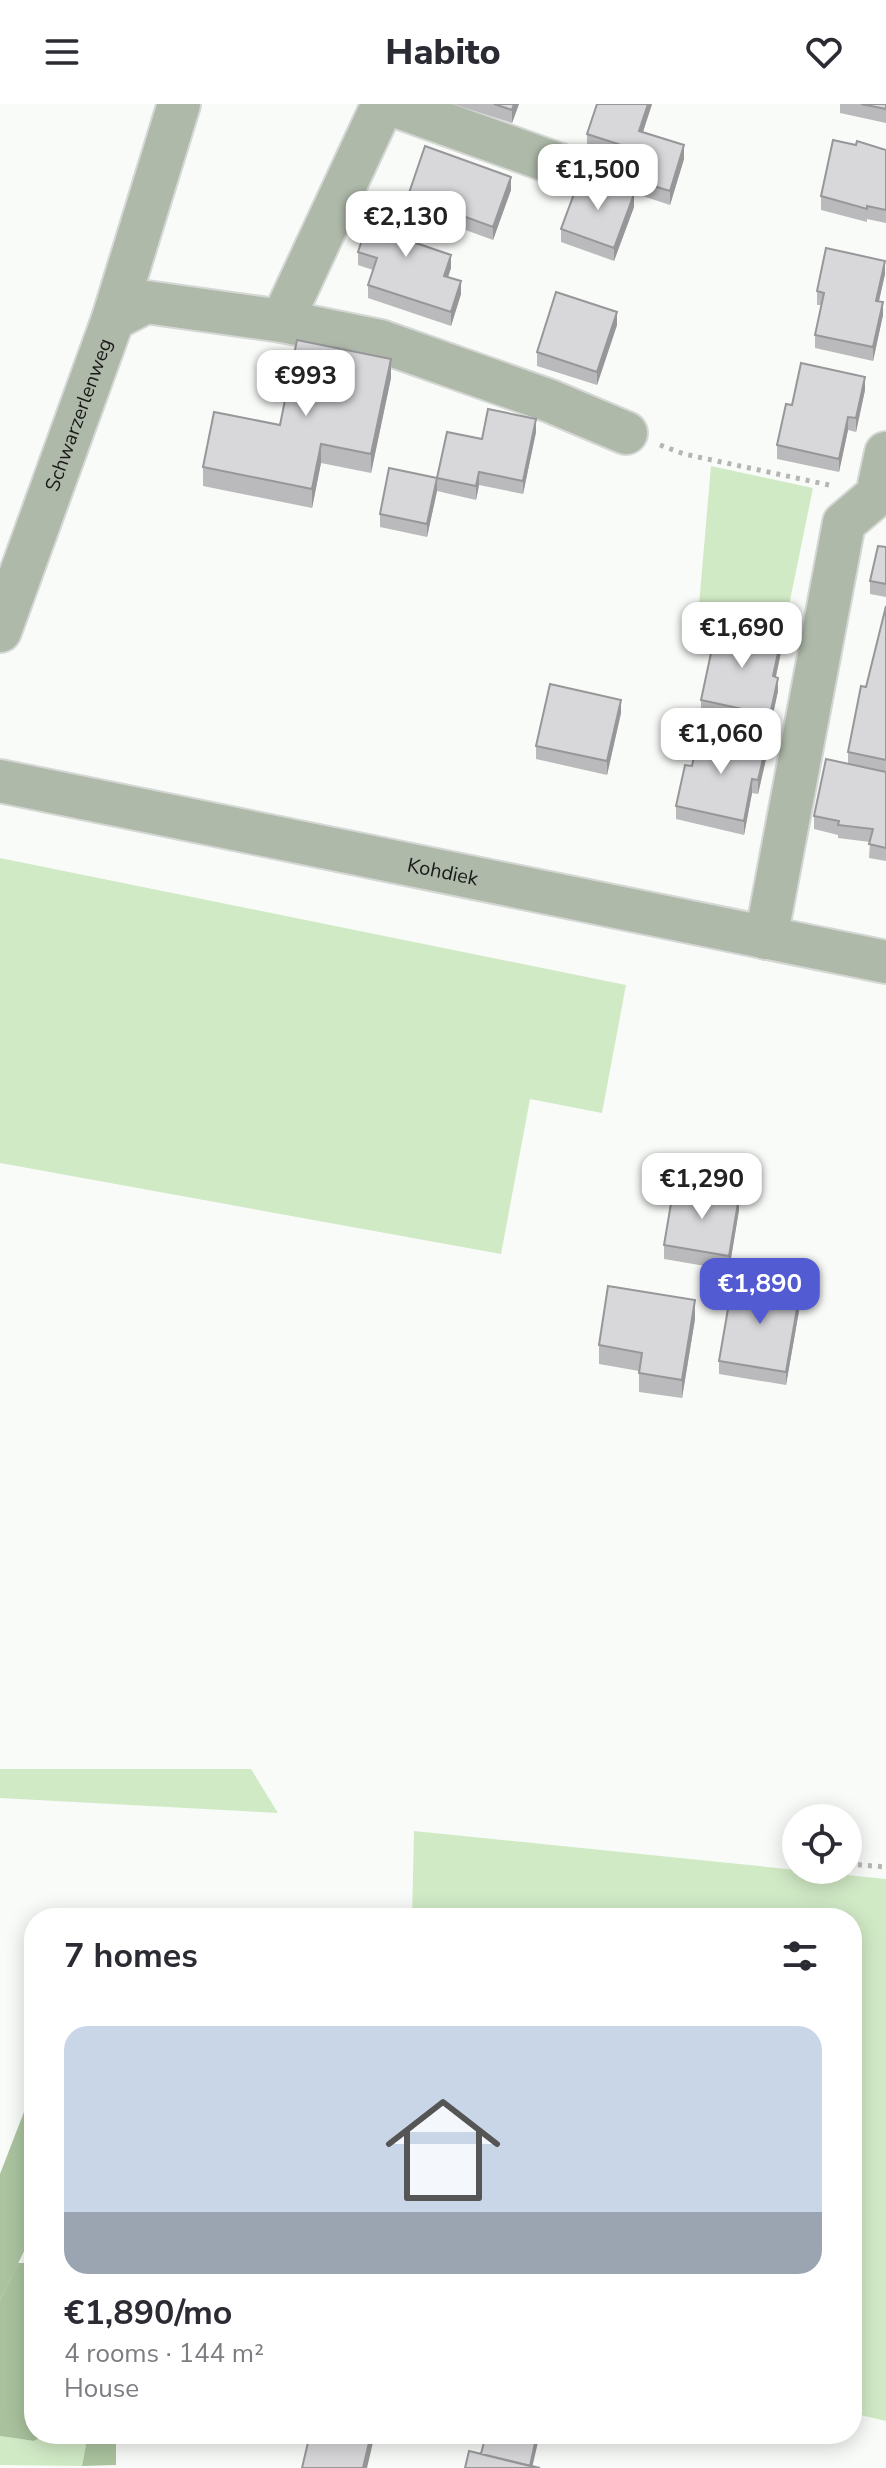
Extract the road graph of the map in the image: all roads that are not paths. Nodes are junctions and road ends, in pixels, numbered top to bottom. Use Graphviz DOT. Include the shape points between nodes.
graph roads {
  1 [pos="179,104"];
  2 [pos="383,104"];
  3 [pos="390,104"];
  4 [pos="582,173"];
  5 [pos="113,319"];
  6 [pos="282,321"];
  7 [pos="626,433"];
  8 [pos="886,453"];
  9 [pos="882,496"];
  10 [pos="0,631"];
  11 [pos="0,781"];
  12 [pos="766,938"];
  13 [pos="886,962"];
  1 -- 5 [label="street"];
  2 -- 6 [label="street"];
  3 -- 4 [label="street"];
  5 -- 6 [label="street, Schwarzerlenweg" via="146,302"];
  5 -- 10 [label="street, Schwarzerlenweg"];
  6 -- 7 [label="street, Schwarzerlenweg" via="380,341"];
  8 -- 9 [label="street"];
  9 -- 12 [label="street" via="844,523"];
  11 -- 12 [label="street, Kohdiek"];
  12 -- 13 [label="street, Kohdiek"];
}
